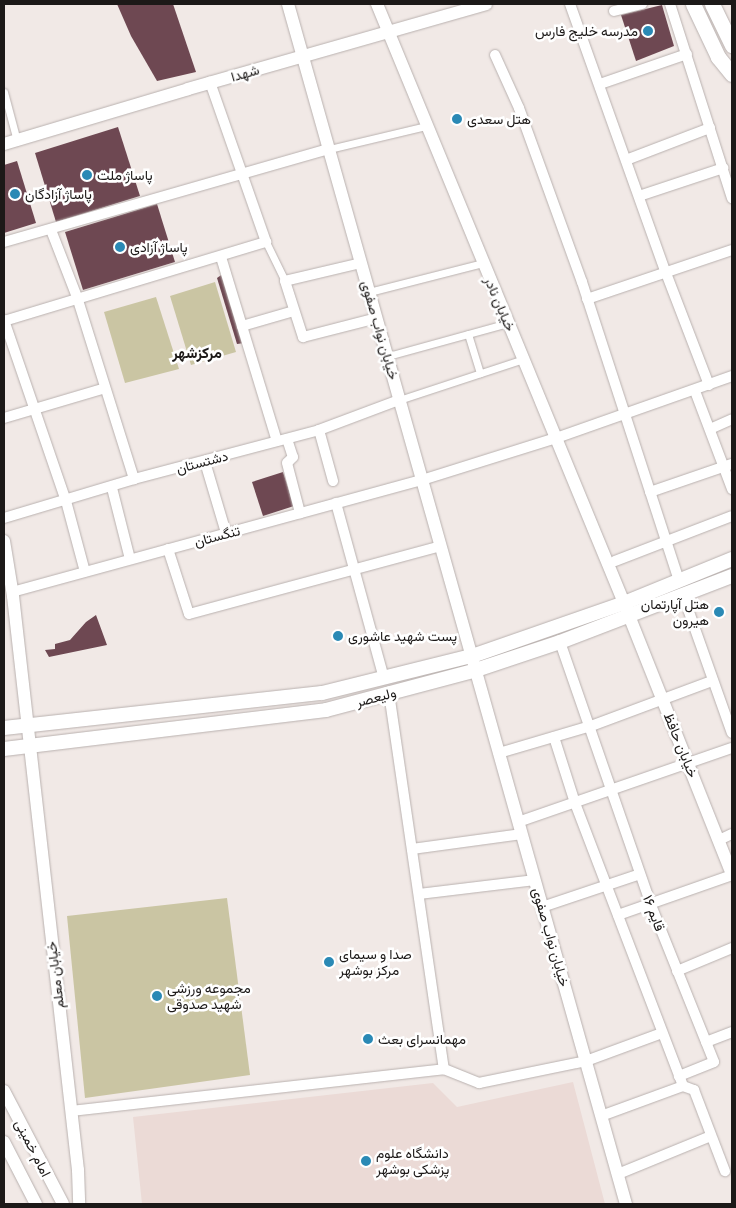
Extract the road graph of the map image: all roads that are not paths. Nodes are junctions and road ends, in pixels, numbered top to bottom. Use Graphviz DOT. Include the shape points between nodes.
graph roads {
  1 [pos="288,4"];
  2 [pos="377,4"];
  3 [pos="486,4"];
  4 [pos="570,4"];
  5 [pos="642,4"];
  6 [pos="670,4"];
  7 [pos="693,4"];
  8 [pos="712,4"];
  9 [pos="451,9"];
  10 [pos="614,11"];
  11 [pos="387,32"];
  12 [pos="732,45"];
  13 [pos="687,54"];
  14 [pos="495,55"];
  15 [pos="303,56"];
  16 [pos="732,74"];
  17 [pos="210,82"];
  18 [pos="600,84"];
  19 [pos="4,92"];
  20 [pos="426,126"];
  21 [pos="710,128"];
  22 [pos="18,141"];
  23 [pos="4,144"];
  24 [pos="329,149"];
  25 [pos="626,160"];
  26 [pos="723,168"];
  27 [pos="242,175"];
  28 [pos="731,190"];
  29 [pos="639,196"];
  30 [pos="51,230"];
  31 [pos="4,242"];
  32 [pos="266,242"];
  33 [pos="732,250"];
  34 [pos="221,257"];
  35 [pos="361,263"];
  36 [pos="483,263"];
  37 [pos="666,273"];
  38 [pos="286,281"];
  39 [pos="369,292"];
  40 [pos="77,297"];
  41 [pos="587,299"];
  42 [pos="294,311"];
  43 [pos="376,318"];
  44 [pos="4,320"];
  45 [pos="508,323"];
  46 [pos="242,326"];
  47 [pos="468,334"];
  48 [pos="388,356"];
  49 [pos="524,358"];
  50 [pos="480,373"];
  51 [pos="732,376"];
  52 [pos="709,385"];
  53 [pos="105,388"];
  54 [pos="695,390"];
  55 [pos="399,400"];
  56 [pos="34,410"];
  57 [pos="623,414"];
  58 [pos="4,418"];
  59 [pos="732,419"];
  60 [pos="710,429"];
  61 [pos="319,430"];
  62 [pos="556,438"];
  63 [pos="282,440"];
  64 [pos="204,462"];
  65 [pos="728,466"];
  66 [pos="134,479"];
  67 [pos="422,480"];
  68 [pos="332,481"];
  69 [pos="112,488"];
  70 [pos="649,489"];
  71 [pos="732,489"];
  72 [pos="66,500"];
  73 [pos="336,503"];
  74 [pos="300,513"];
  75 [pos="732,516"];
  76 [pos="4,518"];
  77 [pos="226,534"];
  78 [pos="4,541"];
  79 [pos="664,542"];
  80 [pos="441,546"];
  81 [pos="168,549"];
  82 [pos="130,559"];
  83 [pos="732,559"];
  84 [pos="615,561"];
  85 [pos="356,569"];
  86 [pos="84,572"];
  87 [pos="732,576"];
  88 [pos="681,588"];
  89 [pos="12,592"];
  90 [pos="627,610"];
  91 [pos="560,642"];
  92 [pos="472,656"];
  93 [pos="476,670"];
  94 [pos="384,678"];
  95 [pos="712,681"];
  96 [pos="389,693"];
  97 [pos="264,699"];
  98 [pos="663,699"];
  99 [pos="267,717"];
  100 [pos="26,725"];
  101 [pos="591,726"];
  102 [pos="4,728"];
  103 [pos="732,733"];
  104 [pos="554,737"];
  105 [pos="29,746"];
  106 [pos="732,748"];
  107 [pos="4,749"];
  108 [pos="499,753"];
  109 [pos="688,762"];
  110 [pos="612,790"];
  111 [pos="575,803"];
  112 [pos="520,828"];
  113 [pos="732,834"];
  114 [pos="719,840"];
  115 [pos="412,849"];
  116 [pos="640,874"];
  117 [pos="732,874"];
  118 [pos="535,880"];
  119 [pos="607,886"];
  120 [pos="418,894"];
  121 [pos="651,905"];
  122 [pos="542,907"];
  123 [pos="618,915"];
  124 [pos="732,948"];
  125 [pos="677,971"];
  126 [pos="732,1032"];
  127 [pos="662,1033"];
  128 [pos="706,1042"];
  129 [pos="586,1062"];
  130 [pos="444,1069"];
  131 [pos="679,1076"];
  132 [pos="683,1086"];
  133 [pos="4,1091"];
  134 [pos="71,1111"];
  135 [pos="602,1116"];
  136 [pos="711,1136"];
  137 [pos="4,1142"];
  138 [pos="725,1171"];
  139 [pos="618,1174"];
  140 [pos="36,1204"];
  141 [pos="63,1204"];
  142 [pos="80,1204"];
  143 [pos="626,1204"];
  1 -- 15 [label="street, خیابان نواب صفوی"];
  2 -- 11 [label="street, خیابان نادر"];
  3 -- 9 [label="street, شهدا"];
  4 -- 18 [label="street"];
  5 -- 10 [label="street"];
  6 -- 13 [label="street"];
  7 -- 16 [label="main road" via="718,57"];
  8 -- 12 [label="main road"];
  9 -- 11 [label="street, شهدا"];
  11 -- 15 [label="street, شهدا"];
  11 -- 20 [label="street, خیابان نادر"];
  13 -- 18 [label="street"];
  13 -- 21 [label="street"];
  14 -- 41 [label="street" via="519,108"];
  15 -- 17 [label="street, شهدا"];
  15 -- 24 [label="street, خیابان نواب صفوی"];
  17 -- 22 [label="street, شهدا"];
  17 -- 27 [label="street"];
  18 -- 25 [label="street"];
  19 -- 22 [label="street"];
  20 -- 24 [label="street"];
  20 -- 36 [label="street, خیابان نادر"];
  21 -- 25 [label="street"];
  21 -- 26 [label="street"];
  22 -- 23 [label="street, شهدا"];
  24 -- 27 [label="street"];
  24 -- 35 [label="street, خیابان نواب صفوی"];
  25 -- 29 [label="street"];
  26 -- 28 [label="street"];
  26 -- 29 [label="street"];
  27 -- 30 [label="street"];
  27 -- 32 [label="street"];
  29 -- 37 [label="street"];
  30 -- 31 [label="street"];
  30 -- 40 [label="street"];
  32 -- 34 [label="street"];
  32 -- 38 [label="street"];
  33 -- 37 [label="street"];
  34 -- 40 [label="street"];
  34 -- 46 [label="street"];
  35 -- 38 [label="street"];
  35 -- 39 [label="street, خیابان نواب صفوی"];
  36 -- 39 [label="street"];
  36 -- 45 [label="street, خیابان نادر"];
  37 -- 41 [label="street"];
  37 -- 52 [label="street"];
  38 -- 42 [label="street"];
  39 -- 43 [label="street, خیابان نواب صفوی"];
  40 -- 44 [label="street"];
  40 -- 53 [label="street"];
  41 -- 57 [label="street"];
  42 -- 43 [label="street" via="302,336"];
  42 -- 46 [label="street"];
  43 -- 48 [label="street, خیابان نواب صفوی"];
  44 -- 56 [label="street"];
  45 -- 47 [label="street"];
  45 -- 49 [label="street, خیابان نادر"];
  46 -- 63 [label="street"];
  47 -- 48 [label="street"];
  47 -- 50 [label="street"];
  48 -- 55 [label="street, خیابان نواب صفوی"];
  49 -- 50 [label="street"];
  49 -- 62 [label="street, خیابان نادر"];
  50 -- 55 [label="street"];
  51 -- 52 [label="street, تنگستان"];
  52 -- 54 [label="street, تنگستان"];
  53 -- 56 [label="street"];
  53 -- 66 [label="street"];
  54 -- 57 [label="street, تنگستان"];
  54 -- 60 [label="street"];
  55 -- 61 [label="street, دشتستان"];
  55 -- 67 [label="street, خیابان نواب صفوی"];
  56 -- 58 [label="street"];
  56 -- 72 [label="street"];
  57 -- 62 [label="street, تنگستان"];
  57 -- 70 [label="street"];
  59 -- 60 [label="street"];
  60 -- 65 [label="street"];
  61 -- 63 [label="street, دشتستان"];
  61 -- 68 [label="street"];
  62 -- 67 [label="street, تنگستان"];
  62 -- 90 [label="street, خیابان نادر"];
  63 -- 64 [label="street, دشتستان"];
  63 -- 74 [label="street" via="293,457 287,462"];
  64 -- 66 [label="street, دشتستان"];
  64 -- 77 [label="street"];
  65 -- 70 [label="street"];
  65 -- 71 [label="street"];
  66 -- 69 [label="street, دشتستان"];
  67 -- 73 [label="street, تنگستان"];
  67 -- 80 [label="street, خیابان نواب صفوی"];
  69 -- 72 [label="street, دشتستان"];
  69 -- 82 [label="street"];
  70 -- 79 [label="street"];
  72 -- 76 [label="street, دشتستان"];
  72 -- 86 [label="street"];
  73 -- 74 [label="street, تنگستان"];
  73 -- 85 [label="street"];
  74 -- 77 [label="street, تنگستان"];
  75 -- 79 [label="street"];
  77 -- 81 [label="street, تنگستان"];
  78 -- 89 [label="street"];
  79 -- 84 [label="street"];
  79 -- 88 [label="street"];
  80 -- 85 [label="street"];
  80 -- 92 [label="street, خیابان نواب صفوی"];
  81 -- 82 [label="street, تنگستان"];
  81 -- 85 [label="street" via="188,614"];
  82 -- 86 [label="street, تنگستان"];
  83 -- 88 [label="main road, ولیعصر"];
  85 -- 94 [label="street"];
  86 -- 89 [label="street, تنگستان"];
  87 -- 88 [label="main road, ولیعصر"];
  88 -- 90 [label="main road, ولیعصر"];
  88 -- 95 [label="street"];
  89 -- 100 [label="street"];
  90 -- 91 [label="main road, ولیعصر"];
  90 -- 92 [label="main road, ولیعصر"];
  90 -- 98 [label="street, خیابان حافظ"];
  91 -- 93 [label="main road, ولیعصر"];
  91 -- 101 [label="street, قایم ۱۶"];
  92 -- 93 [label="street, خیابان نواب صفوی"];
  92 -- 94 [label="main road, ولیعصر"];
  93 -- 96 [label="main road, ولیعصر"];
  93 -- 108 [label="street, خیابان نواب صفوی"];
  94 -- 97 [label="main road, ولیعصر" via="322,693"];
  95 -- 98 [label="street"];
  95 -- 103 [label="street"];
  96 -- 99 [label="main road, ولیعصر" via="326,710"];
  96 -- 115 [label="street"];
  97 -- 99 [label="main road"];
  97 -- 100 [label="main road, ولیعصر"];
  98 -- 101 [label="street"];
  98 -- 109 [label="street, خیابان حافظ"];
  99 -- 105 [label="main road, ولیعصر"];
  100 -- 102 [label="main road, ولیعصر"];
  100 -- 105 [label="street, خیابان معلم"];
  101 -- 104 [label="street"];
  101 -- 110 [label="street, قایم ۱۶"];
  104 -- 108 [label="street"];
  104 -- 111 [label="street"];
  105 -- 107 [label="main road, ولیعصر"];
  105 -- 134 [label="street, خیابان معلم"];
  106 -- 109 [label="street"];
  108 -- 112 [label="street, خیابان نواب صفوی"];
  109 -- 110 [label="street"];
  109 -- 114 [label="street, خیابان حافظ"];
  110 -- 111 [label="street"];
  110 -- 116 [label="street, قایم ۱۶"];
  111 -- 112 [label="street"];
  111 -- 119 [label="street"];
  112 -- 115 [label="street"];
  112 -- 118 [label="street, خیابان نواب صفوی"];
  113 -- 114 [label="street"];
  114 -- 117 [label="street, خیابان حافظ"];
  115 -- 120 [label="street"];
  116 -- 119 [label="street"];
  116 -- 121 [label="street, قایم ۱۶"];
  117 -- 121 [label="street"];
  118 -- 120 [label="street"];
  118 -- 122 [label="street, خیابان نواب صفوی"];
  119 -- 122 [label="street"];
  119 -- 123 [label="street"];
  120 -- 130 [label="street"];
  121 -- 123 [label="street"];
  121 -- 125 [label="street, قایم ۱۶"];
  122 -- 129 [label="street, خیابان نواب صفوی"];
  123 -- 127 [label="street"];
  124 -- 125 [label="street"];
  125 -- 128 [label="street, قایم ۱۶"];
  126 -- 128 [label="street"];
  127 -- 129 [label="street"];
  127 -- 131 [label="street"];
  128 -- 131 [label="street, قایم ۱۶" via="714,1062"];
  129 -- 130 [label="street" via="479,1083"];
  129 -- 135 [label="street, خیابان نواب صفوی"];
  130 -- 134 [label="street"];
  131 -- 132 [label="street"];
  132 -- 135 [label="street"];
  132 -- 136 [label="street" via="694,1090"];
  133 -- 141 [label="street, امام خمینی"];
  134 -- 142 [label="street, خیابان معلم"];
  135 -- 139 [label="street, خیابان نواب صفوی"];
  136 -- 138 [label="street"];
  136 -- 139 [label="street"];
  137 -- 140 [label="street, امام خمینی"];
  139 -- 143 [label="street, خیابان نواب صفوی"];
}
